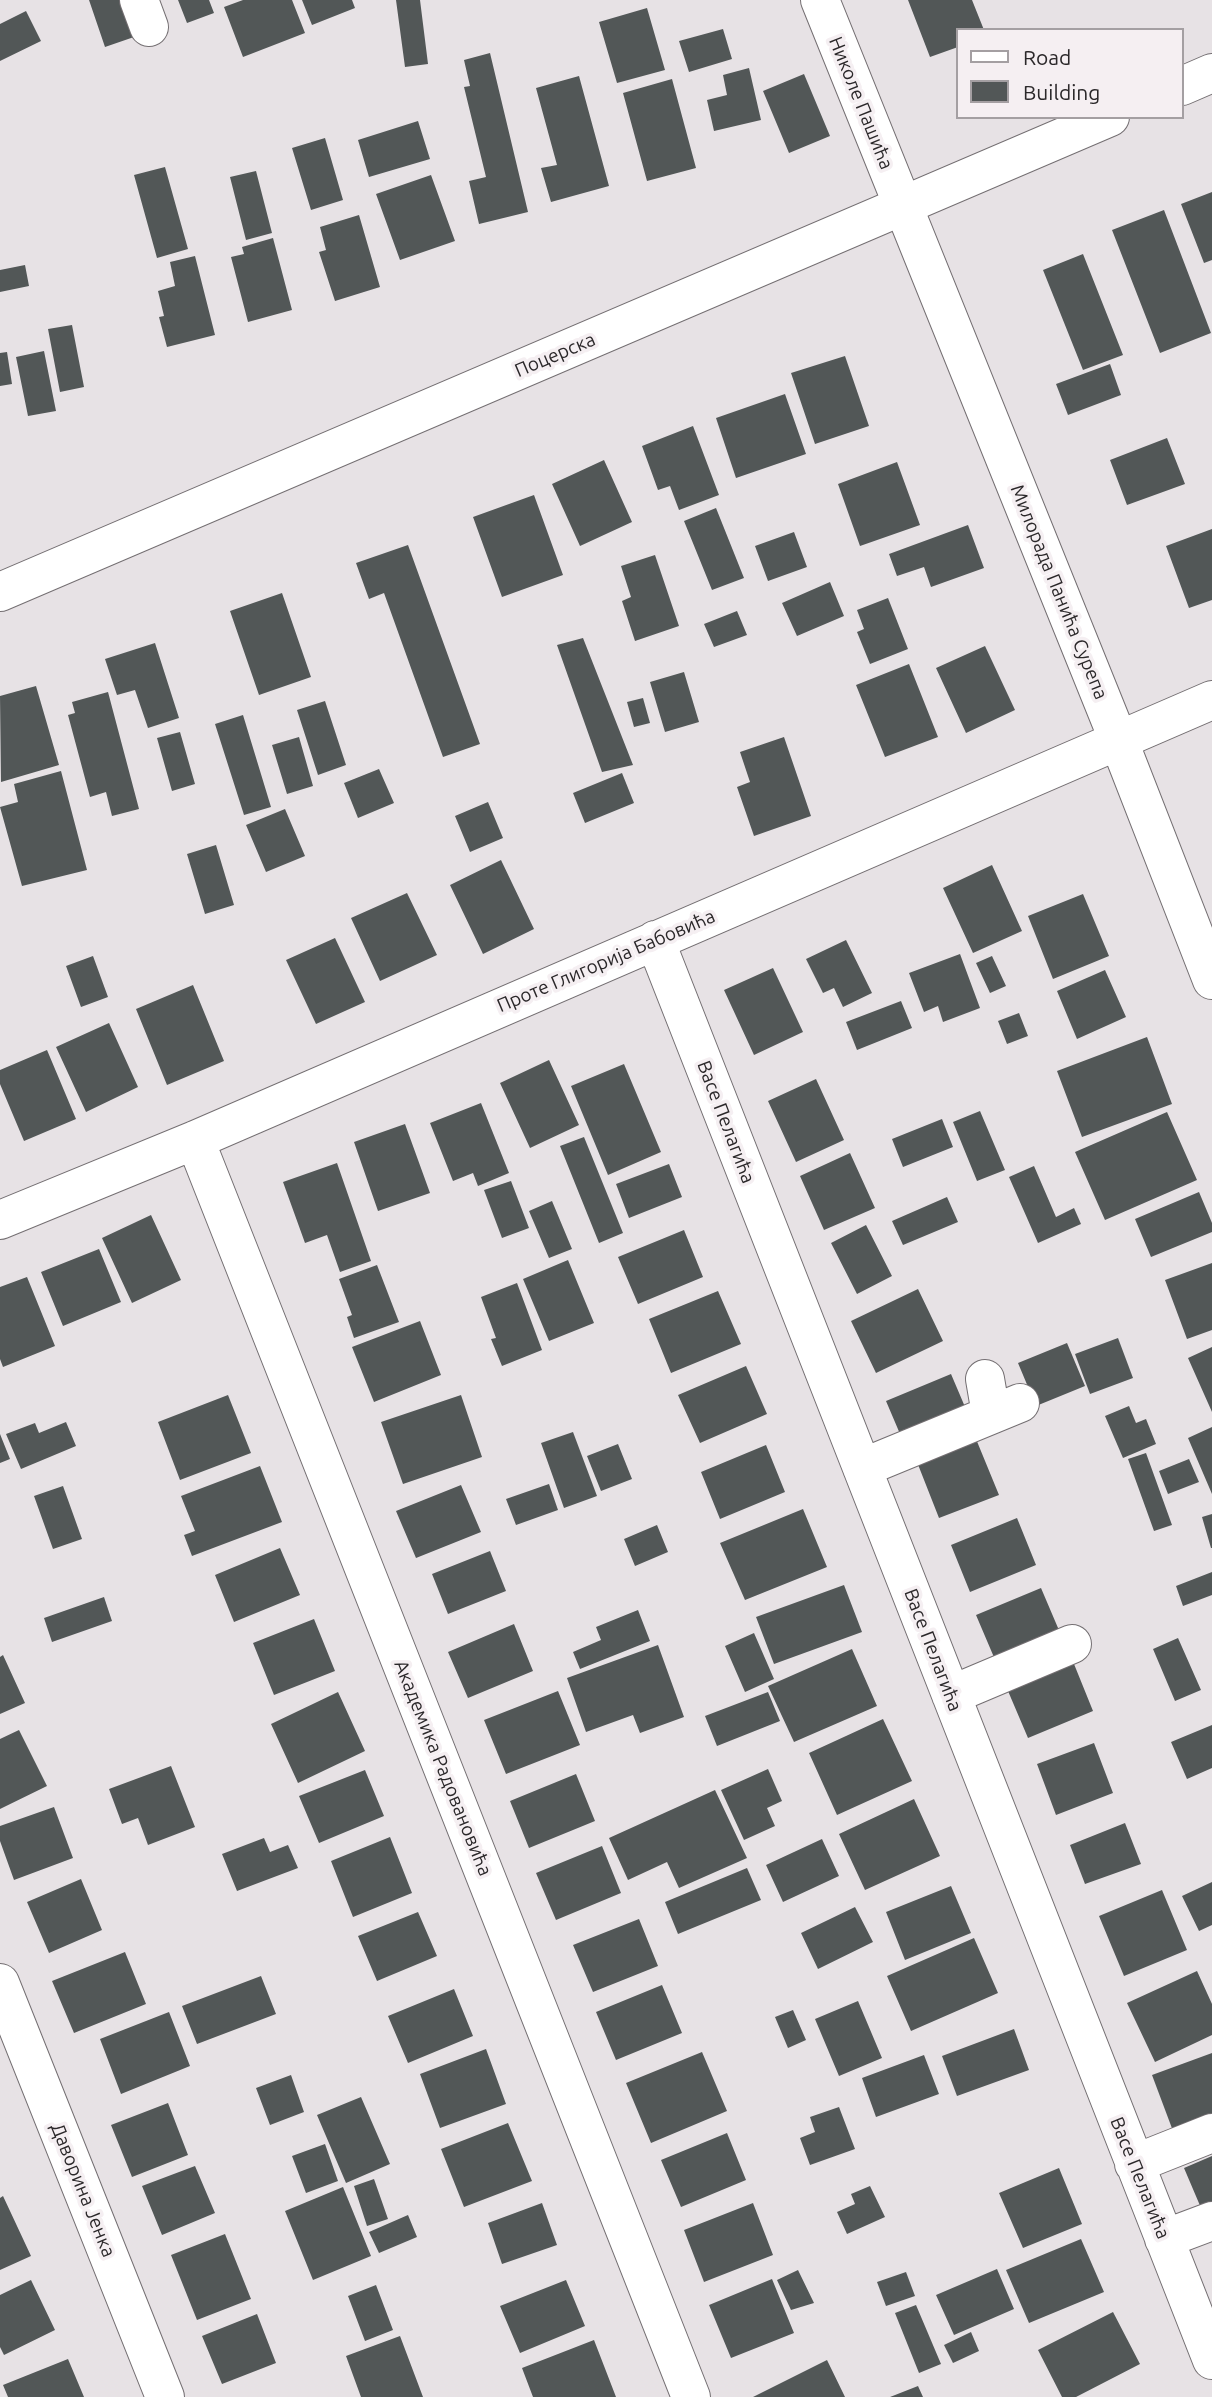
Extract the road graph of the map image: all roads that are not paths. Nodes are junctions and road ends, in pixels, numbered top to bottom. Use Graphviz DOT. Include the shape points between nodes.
graph roads {
  1 [pos="820,0"];
  2 [pos="1212,73"];
  3 [pos="1184,85"];
  4 [pos="1105,119"];
  5 [pos="903,206"];
  6 [pos="0,592"];
  7 [pos="1212,700"];
  8 [pos="1118,739"];
  9 [pos="731,906"];
  10 [pos="654,940"];
  11 [pos="597,965"];
  12 [pos="1212,980"];
  13 [pos="675,992"];
  14 [pos="195,1140"];
  15 [pos="0,1220"];
  16 [pos="999,1399"];
  17 [pos="862,1468"];
  18 [pos="1072,1644"];
  19 [pos="951,1695"];
  20 [pos="0,1983"];
  21 [pos="1212,2133"];
  22 [pos="1134,2164"];
  23 [pos="1212,2221"];
  24 [pos="1164,2239"];
  25 [pos="1212,2360"];
  26 [pos="165,2397"];
  27 [pos="691,2397"];
  1 -- 5 [label="street, Николе Пашића"];
  2 -- 3 [label="street"];
  4 -- 5 [label="street, Поцерска"];
  5 -- 6 [label="street, Поцерска"];
  5 -- 8 [label="street, Милорада Панића Сурепа"];
  7 -- 8 [label="street, Проте Глигорија Бабовића"];
  8 -- 9 [label="street, Проте Глигорија Бабовића"];
  8 -- 12 [label="street, Милорада Панића Сурепа"];
  9 -- 10 [label="street, Проте Глигорија Бабовића"];
  9 -- 13 [label="street" via="683,961"];
  10 -- 11 [label="street, Проте Глигорија Бабовића"];
  10 -- 13 [label="street, Васе Пелагића"];
  11 -- 13 [label="street" via="637,972"];
  11 -- 14 [label="street, Проте Глигорија Бабовића"];
  13 -- 17 [label="street, Васе Пелагића"];
  14 -- 15 [label="street, Проте Глигорија Бабовића"];
  14 -- 27 [label="street, Академика Радовановића"];
  16 -- 17 [label="street"];
  17 -- 19 [label="street, Васе Пелагића"];
  18 -- 19 [label="street"];
  19 -- 22 [label="street, Васе Пелагића"];
  20 -- 26 [label="street, Даворина Јенка"];
  21 -- 22 [label="street"];
  22 -- 24 [label="street, Васе Пелагића"];
  23 -- 24 [label="street"];
  24 -- 25 [label="street, Васе Пелагића"];
}
